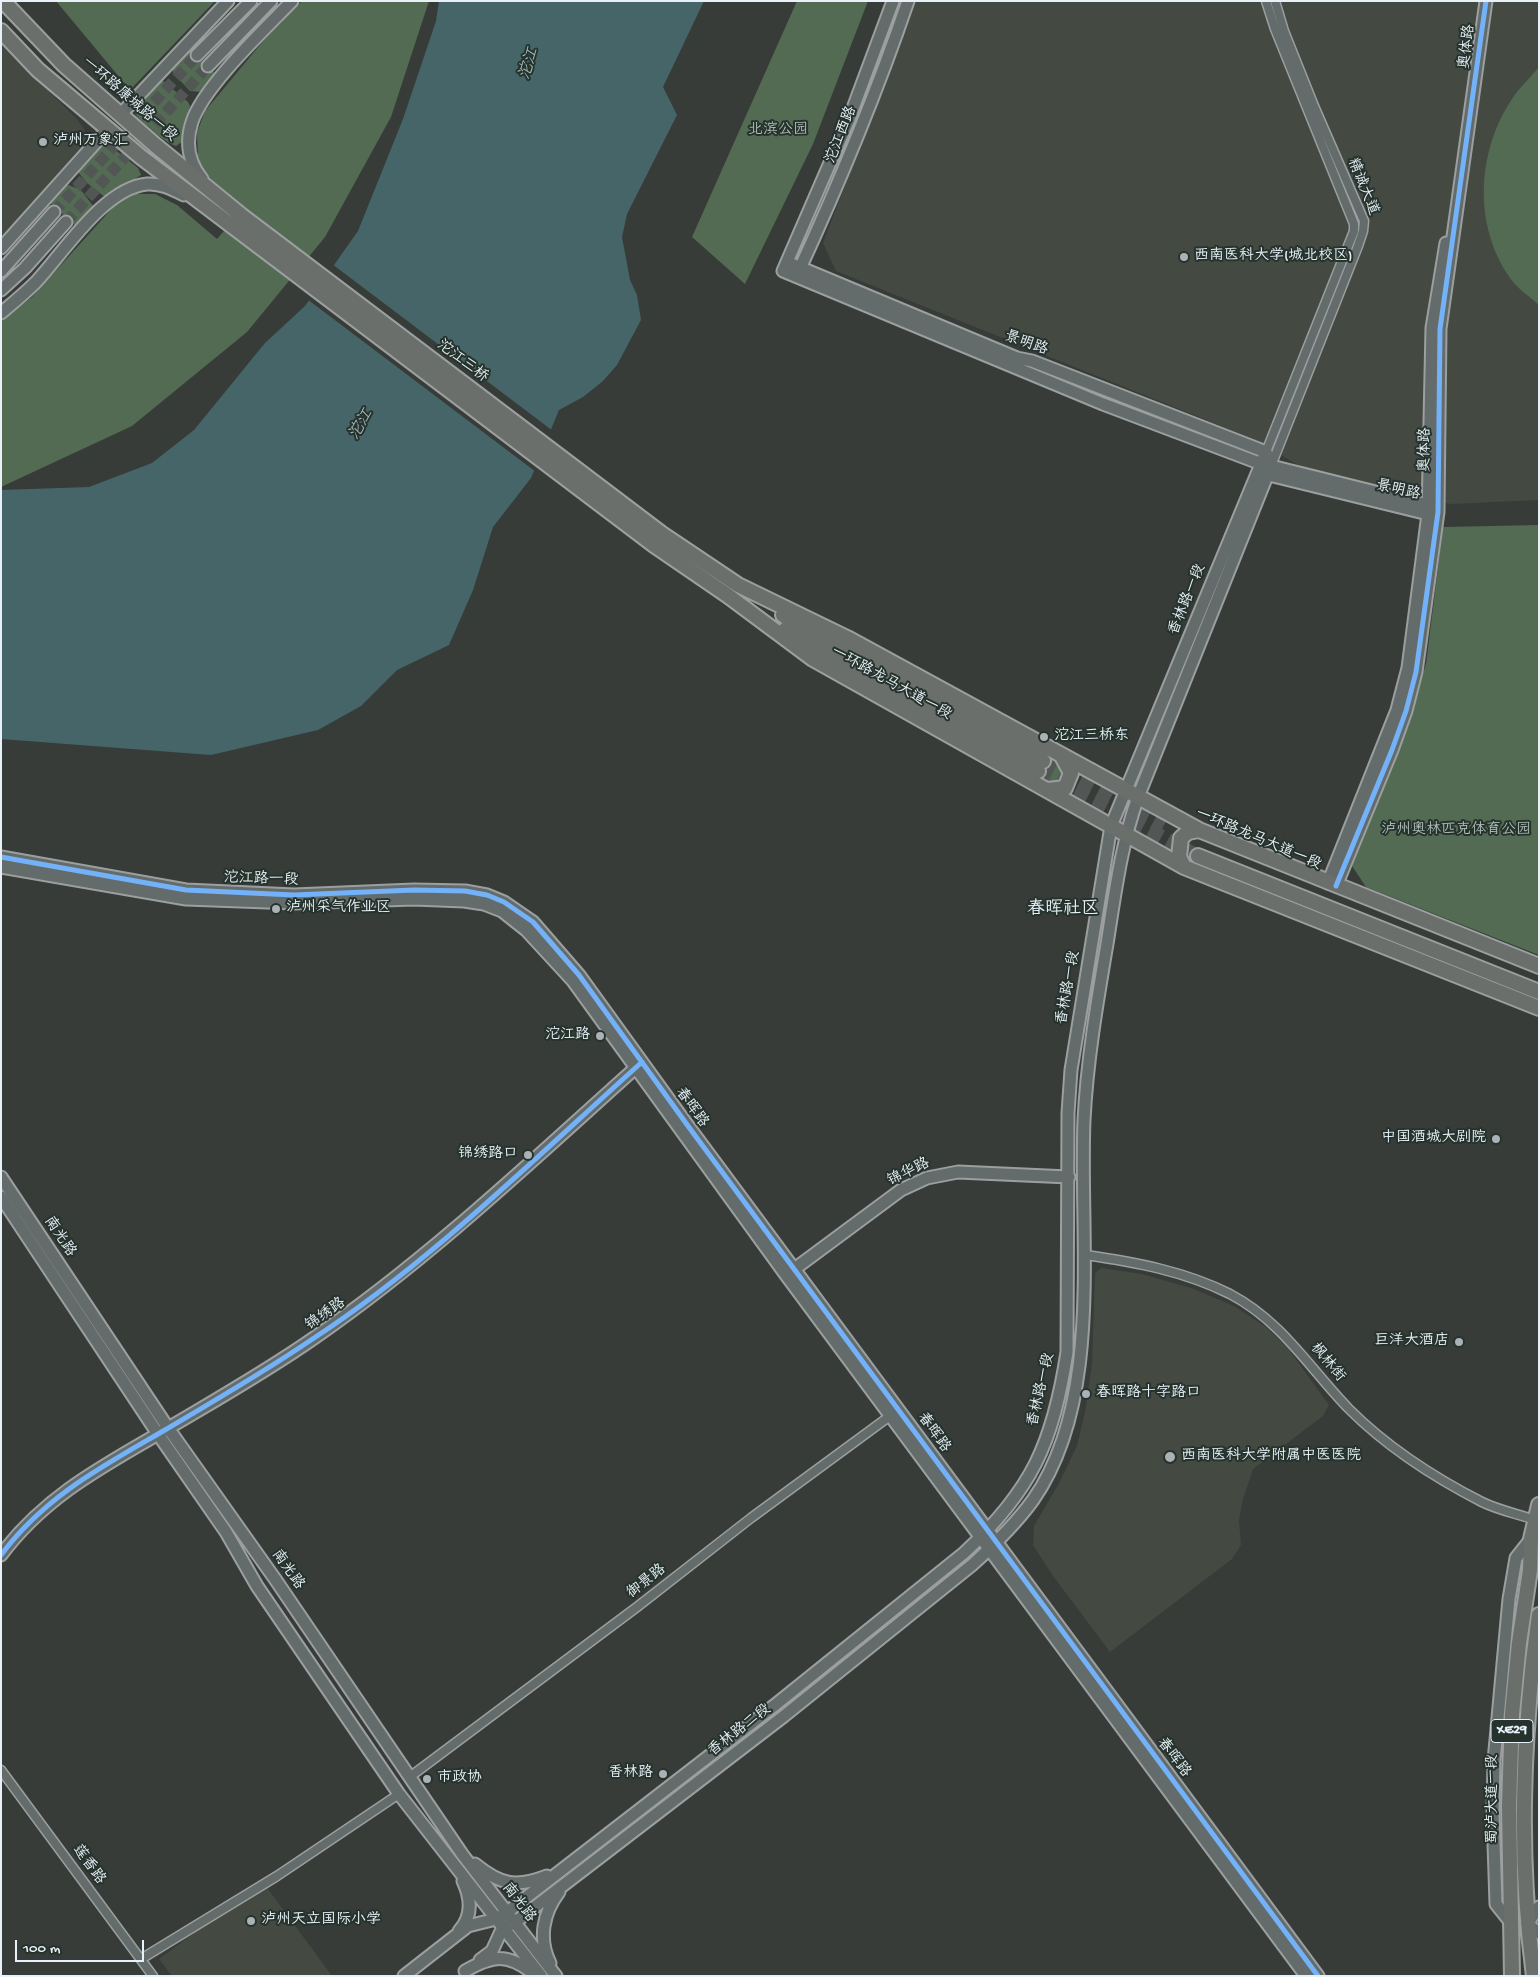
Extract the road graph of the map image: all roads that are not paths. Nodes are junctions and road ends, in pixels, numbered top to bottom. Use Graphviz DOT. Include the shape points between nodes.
graph roads {
  1 [pos="2,1"];
  2 [pos="228,1"];
  3 [pos="251,1"];
  4 [pos="271,1"];
  5 [pos="292,1"];
  6 [pos="893,1"];
  7 [pos="908,1"];
  8 [pos="1266,1"];
  9 [pos="1275,1"];
  10 [pos="1478,1"];
  11 [pos="1486,1"];
  12 [pos="1,31"];
  13 [pos="197,55"];
  14 [pos="208,66"];
  15 [pos="121,114"];
  16 [pos="107,130"];
  17 [pos="54,212"];
  18 [pos="238,221"];
  19 [pos="66,222"];
  20 [pos="1,248"];
  21 [pos="785,267"];
  22 [pos="1,271"];
  23 [pos="798,272"];
  24 [pos="1,290"];
  25 [pos="1,312"];
  26 [pos="1266,452"];
  27 [pos="1266,468"];
  28 [pos="1431,510"];
  29 [pos="658,540"];
  30 [pos="738,585"];
  31 [pos="727,595"];
  32 [pos="1062,757"];
  33 [pos="1048,790"];
  34 [pos="1132,795"];
  35 [pos="1111,826"];
  36 [pos="1198,830"];
  37 [pos="1125,834"];
  38 [pos="1,857"];
  39 [pos="1,867"];
  40 [pos="1184,867"];
  41 [pos="1332,885"];
  42 [pos="516,916"];
  43 [pos="1539,966"];
  44 [pos="1539,982"];
  45 [pos="1539,992"];
  46 [pos="1539,1008"];
  47 [pos="639,1065"];
  48 [pos="1,1177"];
  49 [pos="1069,1180"];
  50 [pos="1,1197"];
  51 [pos="1085,1255"];
  52 [pos="792,1273"];
  53 [pos="896,1412"];
  54 [pos="163,1431"];
  55 [pos="1539,1505"];
  56 [pos="1535,1520"];
  57 [pos="984,1534"];
  58 [pos="994,1546"];
  59 [pos="1,1555"];
  60 [pos="1539,1615"];
  61 [pos="1,1770"];
  62 [pos="412,1776"];
  63 [pos="399,1794"];
  64 [pos="462,1854"];
  65 [pos="456,1866"];
  66 [pos="558,1872"];
  67 [pos="566,1883"];
  68 [pos="1539,1907"];
  69 [pos="502,1920"];
  70 [pos="514,1923"];
  71 [pos="1527,1924"];
  72 [pos="1539,1933"];
  73 [pos="442,1945"];
  74 [pos="141,1959"];
  75 [pos="1510,1973"];
  76 [pos="462,1974"];
  77 [pos="153,1976"];
  78 [pos="404,1976"];
  79 [pos="536,1976"];
  80 [pos="540,1976"];
  81 [pos="556,1976"];
  82 [pos="1306,1976"];
  83 [pos="1318,1976"];
  84 [pos="1534,1976"];
  1 -- 15 [label="highway, 一环路康城路一段" via="46,48"];
  2 -- 15 [label="street"];
  3 -- 13 [label="street"];
  4 -- 14 [label="street"];
  5 -- 18 [label="street" via="222,76 192,122 188,146 196,172"];
  6 -- 21 [label="street, 沱江西路" via="849,119"];
  7 -- 23 [label="street, 沱江西路" via="884,72"];
  8 -- 26 [label="street, 精诚大道" via="1354,224 1354,231"];
  9 -- 27 [label="street, 精诚大道" via="1314,106 1364,221 1358,246"];
  10 -- 28 [label="street, 奥体路" via="1432,328"];
  11 -- 28 [label="street, 奥体路" via="1440,329"];
  12 -- 16 [label="highway" via="38,70"];
  15 -- 18 [label="highway, 一环路康城路一段"];
  16 -- 18 [label="highway"];
  16 -- 20 [label="street"];
  17 -- 22 [label="street"];
  18 -- 25 [label="street" via="171,188 157,185 136,187 117,195 104,206 36,282"];
  18 -- 29 [label="highway, 沱江三桥"];
  19 -- 24 [label="street"];
  21 -- 23 [label="street, 景明路"];
  23 -- 26 [label="street, 景明路"];
  23 -- 27 [label="street, 景明路" via="1103,404"];
  26 -- 27 [label="street"];
  27 -- 28 [label="street, 景明路"];
  27 -- 34 [label="street, 香林路一段"];
  28 -- 41 [label="street, 奥体路" via="1412,690 1392,750"];
  29 -- 30 [label="highway, 一环路龙马大道一段"];
  29 -- 31 [label="highway, 一环路龙马大道一段"];
  30 -- 31 [label="highway" via="802,628 1041,766"];
  30 -- 32 [label="highway, 一环路龙马大道一段" via="847,638"];
  31 -- 33 [label="highway, 一环路龙马大道一段" via="813,659"];
  32 -- 33 [label="highway" via="1072,774 1065,788"];
  32 -- 34 [label="highway, 一环路龙马大道一段"];
  33 -- 35 [label="highway, 一环路龙马大道一段"];
  34 -- 35 [label="street, 香林路一段"];
  34 -- 36 [label="highway, 一环路龙马大道一段"];
  34 -- 37 [label="street, 香林路一段"];
  35 -- 37 [label="highway, 一环路龙马大道一段"];
  35 -- 49 [label="street, 香林路一段" via="1072,1070 1068,1113"];
  36 -- 40 [label="highway" via="1181,838 1179,857"];
  36 -- 41 [label="highway, 一环路龙马大道一段"];
  37 -- 40 [label="highway, 一环路龙马大道一段"];
  37 -- 51 [label="street, 香林路一段" via="1087,1063"];
  38 -- 42 [label="street, 沱江路一段" via="186,890 294,894 465,891 487,896"];
  39 -- 42 [label="street, 沱江路一段" via="186,899 294,904 414,899 464,901 484,904"];
  40 -- 46 [label="highway, 一环路龙马大道一段"];
  41 -- 43 [label="highway, 一环路龙马大道一段"];
  42 -- 47 [label="street, 春晖路" via="533,922 562,953"];
  44 -- 45 [label="highway" via="1200,852"];
  47 -- 52 [label="street, 春晖路"];
  47 -- 54 [label="street, 锦绣路" via="506,1186 359,1306 312,1340"];
  48 -- 54 [label="street, 南光路"];
  49 -- 52 [label="street, 锦华路" via="958,1172 927,1178 901,1190"];
  49 -- 57 [label="street, 香林路一段" via="1069,1310 1061,1390 1039,1459 1018,1494"];
  50 -- 54 [label="street, 南光路"];
  51 -- 56 [label="street, 枫林街" via="1147,1264 1195,1279 1231,1295 1287,1336 1327,1386 1379,1436 1434,1474 1483,1502"];
  51 -- 58 [label="street, 香林路一段" via="1078,1370 1068,1425 1054,1462 1033,1500"];
  52 -- 53 [label="street, 春晖路"];
  53 -- 57 [label="street, 春晖路"];
  53 -- 62 [label="street, 御景路"];
  54 -- 59 [label="street, 锦绣路" via="81,1478 40,1512"];
  54 -- 62 [label="street, 南光路" via="275,1579"];
  54 -- 63 [label="street, 南光路" via="257,1586"];
  55 -- 56 [label="highway, 蜀泸大道一段 / XE29"];
  56 -- 75 [label="highway, 蜀泸大道一段 / XE29" via="1512,1714"];
  57 -- 58 [label="street, 春晖路"];
  57 -- 66 [label="street, 香林路二段" via="782,1699"];
  58 -- 67 [label="street, 香林路二段" via="791,1710"];
  58 -- 82 [label="street, 春晖路"];
  58 -- 83 [label="street, 春晖路"];
  60 -- 71 [label="highway, XE29" via="1526,1759"];
  61 -- 74 [label="street, 莲香路"];
  62 -- 64 [label="street, 南光路"];
  63 -- 65 [label="street, 南光路"];
  63 -- 74 [label="street" via="277,1876"];
  64 -- 66 [label="street" via="490,1876 511,1884 534,1881"];
  64 -- 69 [label="street, 南光路"];
  65 -- 69 [label="street, 南光路"];
  65 -- 73 [label="street" via="468,1890 470,1909 462,1928"];
  66 -- 69 [label="street, 香林路二段"];
  67 -- 70 [label="street, 香林路二段"];
  67 -- 81 [label="street" via="550,1907 543,1930 545,1954"];
  68 -- 71 [label="street"];
  69 -- 70 [label="street, 香林路二段"];
  69 -- 73 [label="street" via="468,1926"];
  69 -- 76 [label="street" via="492,1951"];
  69 -- 80 [label="street, 南光路"];
  70 -- 81 [label="street, 南光路"];
  71 -- 72 [label="street"];
  71 -- 84 [label="highway, XE29"];
  73 -- 78 [label="street"];
  74 -- 77 [label="street, 莲香路"];
  76 -- 79 [label="street" via="496,1958 519,1963"];
}
